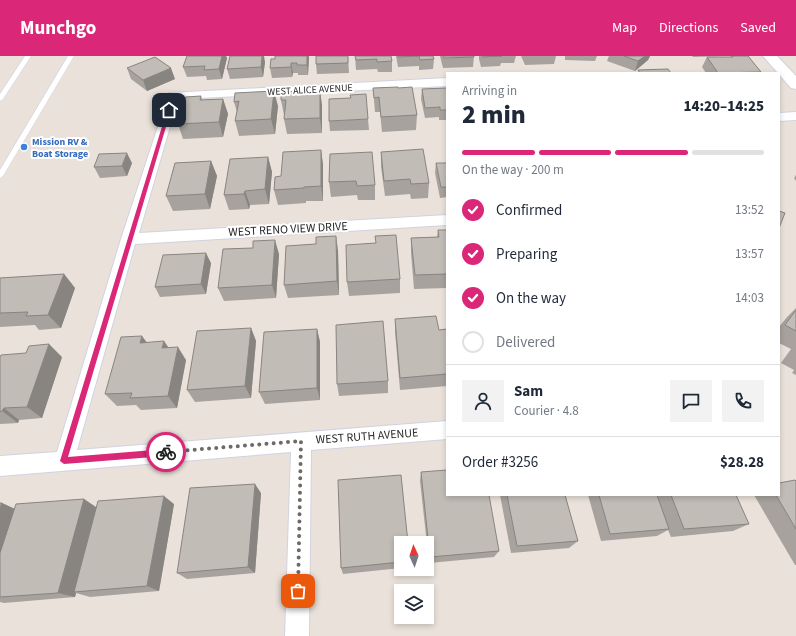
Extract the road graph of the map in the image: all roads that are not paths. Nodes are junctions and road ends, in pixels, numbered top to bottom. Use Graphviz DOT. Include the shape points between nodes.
graph roads {
  1 [pos="28,56"];
  2 [pos="71,56"];
  3 [pos="770,56"];
  4 [pos="446,82"];
  5 [pos="796,85"];
  6 [pos="0,99"];
  7 [pos="796,116"];
  8 [pos="780,117"];
  9 [pos="0,176"];
  10 [pos="446,220"];
  11 [pos="129,238"];
  12 [pos="446,430"];
  13 [pos="301,441"];
  14 [pos="64,461"];
  15 [pos="0,466"];
  16 [pos="297,636"];
  1 -- 6 [label="lane"];
  2 -- 9 [label="lane"];
  3 -- 5 [label="street"];
  4 -- 11 [label="street, WEST ALICE AVENUE" via="173,96"];
  7 -- 8 [label="street"];
  10 -- 11 [label="street, WEST RENO VIEW DRIVE"];
  11 -- 14 [label="street"];
  12 -- 13 [label="street, WEST RUTH AVENUE"];
  13 -- 14 [label="street, WEST RUTH AVENUE"];
  13 -- 16 [label="street"];
  14 -- 15 [label="street, WEST RUTH AVENUE"];
}
